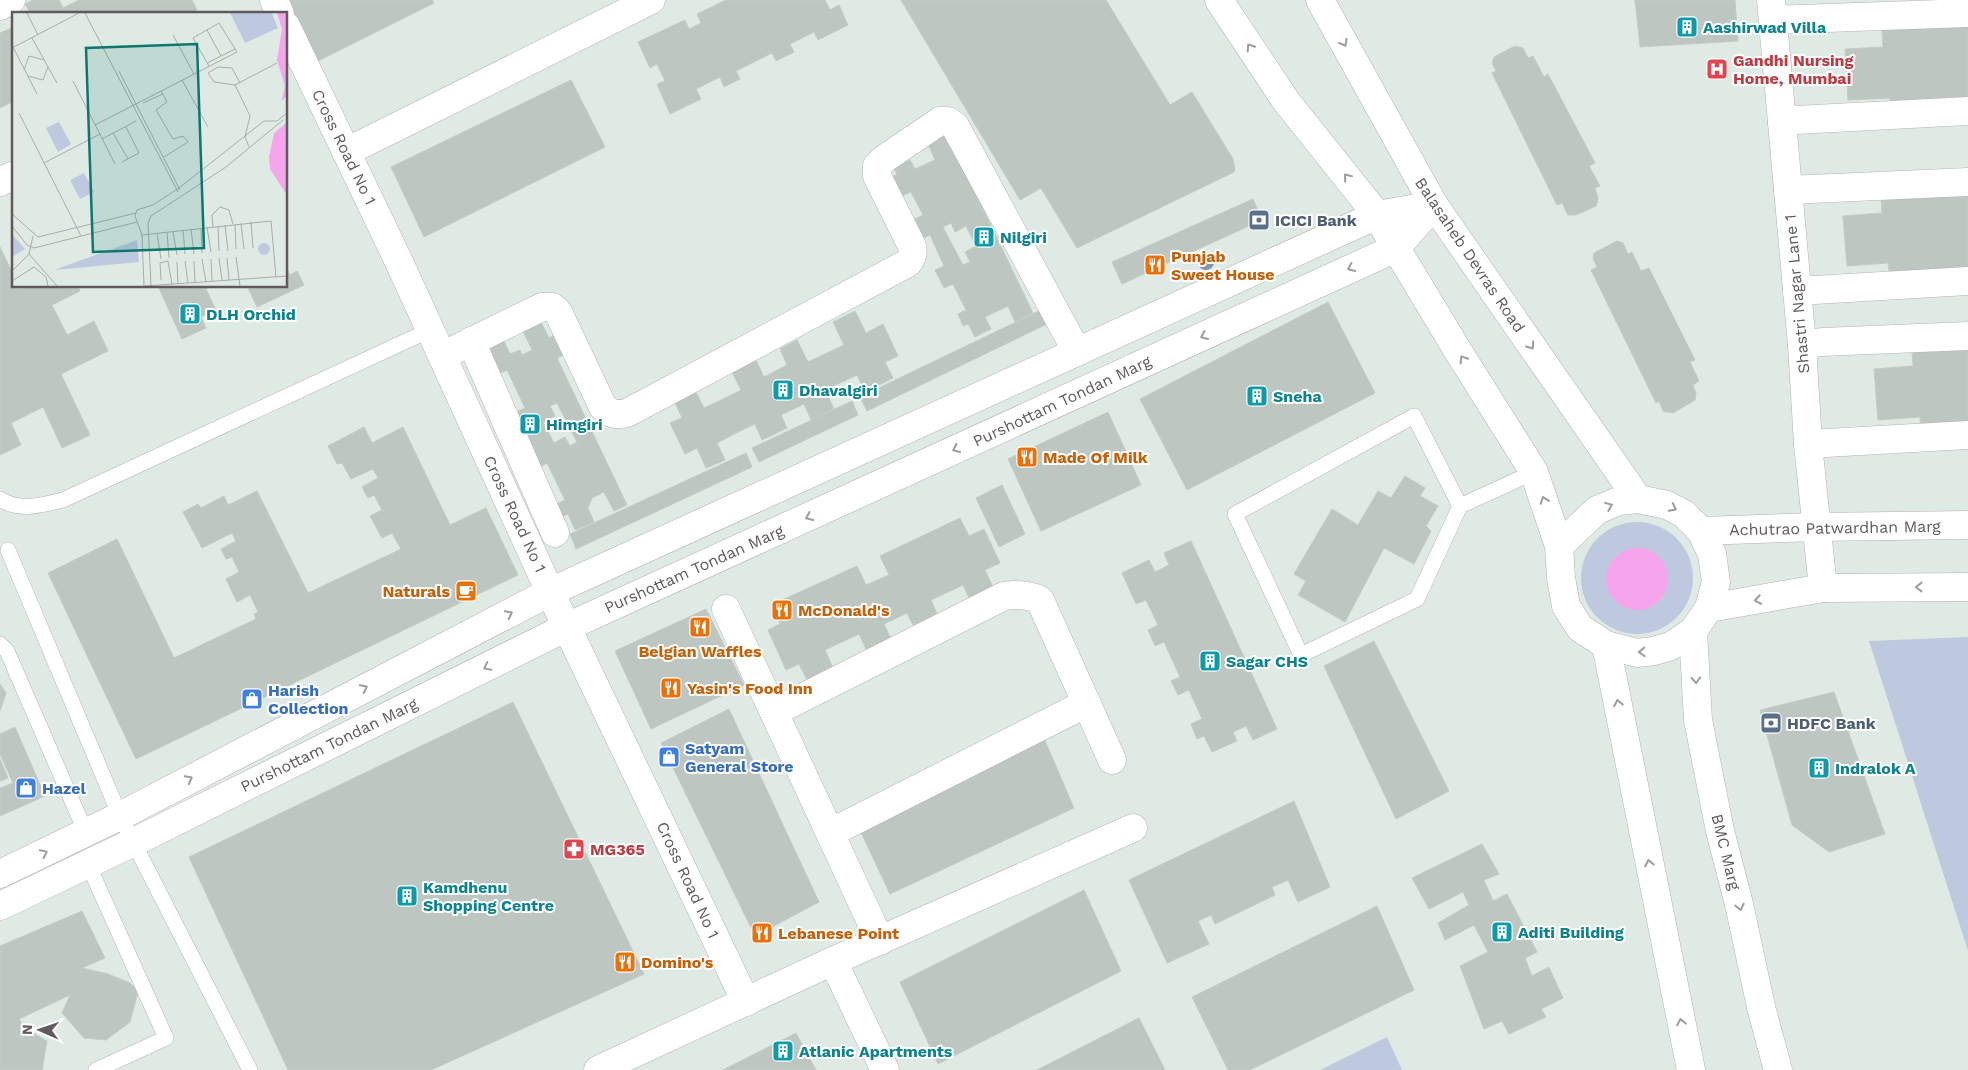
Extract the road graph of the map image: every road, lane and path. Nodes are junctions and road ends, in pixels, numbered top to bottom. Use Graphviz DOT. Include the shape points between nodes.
graph roads {
  1 [pos="11,0"];
  2 [pos="274,0"];
  3 [pos="651,0"];
  4 [pos="1219,0"];
  5 [pos="1320,0"];
  6 [pos="0,6"];
  7 [pos="1772,10"];
  8 [pos="279,12"];
  9 [pos="1968,13"];
  10 [pos="288,32"];
  11 [pos="1968,111"];
  12 [pos="1782,122"];
  13 [pos="346,152"];
  14 [pos="12,176"];
  15 [pos="0,182"];
  16 [pos="1968,182"];
  17 [pos="1788,190"];
  18 [pos="1434,205"];
  19 [pos="1377,215"];
  20 [pos="1396,248"];
  21 [pos="1968,281"];
  22 [pos="1226,284"];
  23 [pos="1797,291"];
  24 [pos="1240,320"];
  25 [pos="430,330"];
  26 [pos="1968,336"];
  27 [pos="471,341"];
  28 [pos="1802,345"];
  29 [pos="1077,352"];
  30 [pos="442,356"];
  31 [pos="1968,435"];
  32 [pos="1808,444"];
  33 [pos="1534,472"];
  34 [pos="0,499"];
  35 [pos="1638,499"];
  36 [pos="1460,506"];
  37 [pos="1968,525"];
  38 [pos="1816,527"];
  39 [pos="1702,531"];
  40 [pos="555,533"];
  41 [pos="1559,546"];
  42 [pos="8,550"];
  43 [pos="1968,587"];
  44 [pos="1823,588"];
  45 [pos="550,592"];
  46 [pos="1709,608"];
  47 [pos="726,609"];
  48 [pos="567,627"];
  49 [pos="1693,631"];
  50 [pos="0,644"];
  51 [pos="1606,645"];
  52 [pos="1087,703"];
  53 [pos="774,712"];
  54 [pos="1112,760"];
  55 [pos="120,816"];
  56 [pos="1133,828"];
  57 [pos="86,833"];
  58 [pos="830,833"];
  59 [pos="134,842"];
  60 [pos="88,864"];
  61 [pos="0,874"];
  62 [pos="0,906"];
  63 [pos="880,941"];
  64 [pos="833,961"];
  65 [pos="746,1002"];
  66 [pos="96,1070"];
  67 [pos="250,1070"];
  68 [pos="598,1070"];
  69 [pos="885,1070"];
  70 [pos="1691,1070"];
  71 [pos="1778,1070"];
  1 -- 6 [label="street"];
  2 -- 8 [label="street, Cross Road No 1"];
  3 -- 13 [label="street"];
  19 -- 4 [label="street, one-way" via="1286,101"];
  5 -- 18 [label="street, Balasaheb Devras Road, one-way"];
  7 -- 9 [label="street"];
  7 -- 12 [label="street, Shastri Nagar Lane 1"];
  10 -- 13 [label="street, Cross Road No 1"];
  11 -- 12 [label="street"];
  12 -- 17 [label="street, Shastri Nagar Lane 1"];
  13 -- 25 [label="street, Cross Road No 1"];
  14 -- 15 [label="street"];
  16 -- 17 [label="street"];
  17 -- 23 [label="street, Shastri Nagar Lane 1"];
  18 -- 19 [label="street, Purshottam Tondan Marg"];
  18 -- 20 [label="street"];
  18 -- 35 [label="street, Balasaheb Devras Road, one-way"];
  19 -- 20 [label="street"];
  19 -- 22 [label="street, Purshottam Tondan Marg"];
  20 -- 24 [label="street, Purshottam Tondan Marg, one-way"];
  33 -- 20 [label="street, one-way"];
  21 -- 23 [label="street"];
  22 -- 24 [label="street"];
  22 -- 29 [label="street, Purshottam Tondan Marg"];
  23 -- 28 [label="street, Shastri Nagar Lane 1"];
  24 -- 48 [label="street, Purshottam Tondan Marg, one-way"];
  25 -- 30 [label="street, Cross Road No 1"];
  25 -- 34 [label="lane" via="63,500 31,508"];
  26 -- 28 [label="street"];
  27 -- 29 [label="street" via="542,307 552,307 558,312 602,407 609,413 628,413 908,263 912,257 912,246 877,176 877,166 940,121 948,121 954,126"];
  27 -- 30 [label="street"];
  27 -- 40 [label="street"];
  28 -- 32 [label="street, Shastri Nagar Lane 1"];
  29 -- 45 [label="street, Purshottam Tondan Marg"];
  30 -- 45 [label="street, Cross Road No 1"];
  31 -- 32 [label="street"];
  32 -- 38 [label="street, Shastri Nagar Lane 1"];
  33 -- 36 [label="lane"];
  41 -- 33 [label="street, one-way"];
  35 -- 39 [label="street, one-way" via="1667,505 1684,514"];
  41 -- 35 [label="street, one-way" via="1597,510"];
  36 -- 36 [label="lane" via="1417,599 1300,655 1235,514 1414,416"];
  37 -- 38 [label="street, Achutrao Patwardhan Marg"];
  38 -- 39 [label="street, Achutrao Patwardhan Marg"];
  38 -- 44 [label="street, Shastri Nagar Lane 1"];
  39 -- 46 [label="street" via="1712,554 1716,582"];
  41 -- 51 [label="street" via="1566,606 1580,628"];
  42 -- 55 [label="lane"];
  43 -- 44 [label="street, one-way"];
  44 -- 46 [label="street, one-way"];
  45 -- 48 [label="street, Cross Road No 1"];
  55 -- 45 [label="street, Purshottam Tondan Marg, one-way"];
  46 -- 49 [label="street"];
  47 -- 53 [label="street"];
  48 -- 59 [label="street, Purshottam Tondan Marg, one-way"];
  48 -- 65 [label="street, Cross Road No 1"];
  49 -- 51 [label="street, one-way" via="1670,646 1654,651 1637,653"];
  49 -- 71 [label="street, BMC Marg, one-way" via="1698,720 1720,831"];
  50 -- 57 [label="lane" via="8,651"];
  70 -- 51 [label="street, one-way"];
  52 -- 53 [label="street" via="1040,600 1018,594 1004,596"];
  52 -- 54 [label="street"];
  52 -- 58 [label="street"];
  53 -- 58 [label="street"];
  55 -- 57 [label="street, Purshottam Tondan Marg"];
  55 -- 59 [label="lane"];
  56 -- 63 [label="street"];
  61 -- 57 [label="street, Purshottam Tondan Marg, one-way"];
  58 -- 63 [label="street"];
  59 -- 60 [label="street, Purshottam Tondan Marg"];
  59 -- 67 [label="lane"];
  60 -- 62 [label="street, Purshottam Tondan Marg"];
  60 -- 66 [label="lane" via="166,1038"];
  63 -- 64 [label="street"];
  64 -- 65 [label="street"];
  64 -- 69 [label="street"];
  65 -- 68 [label="street"];
}
